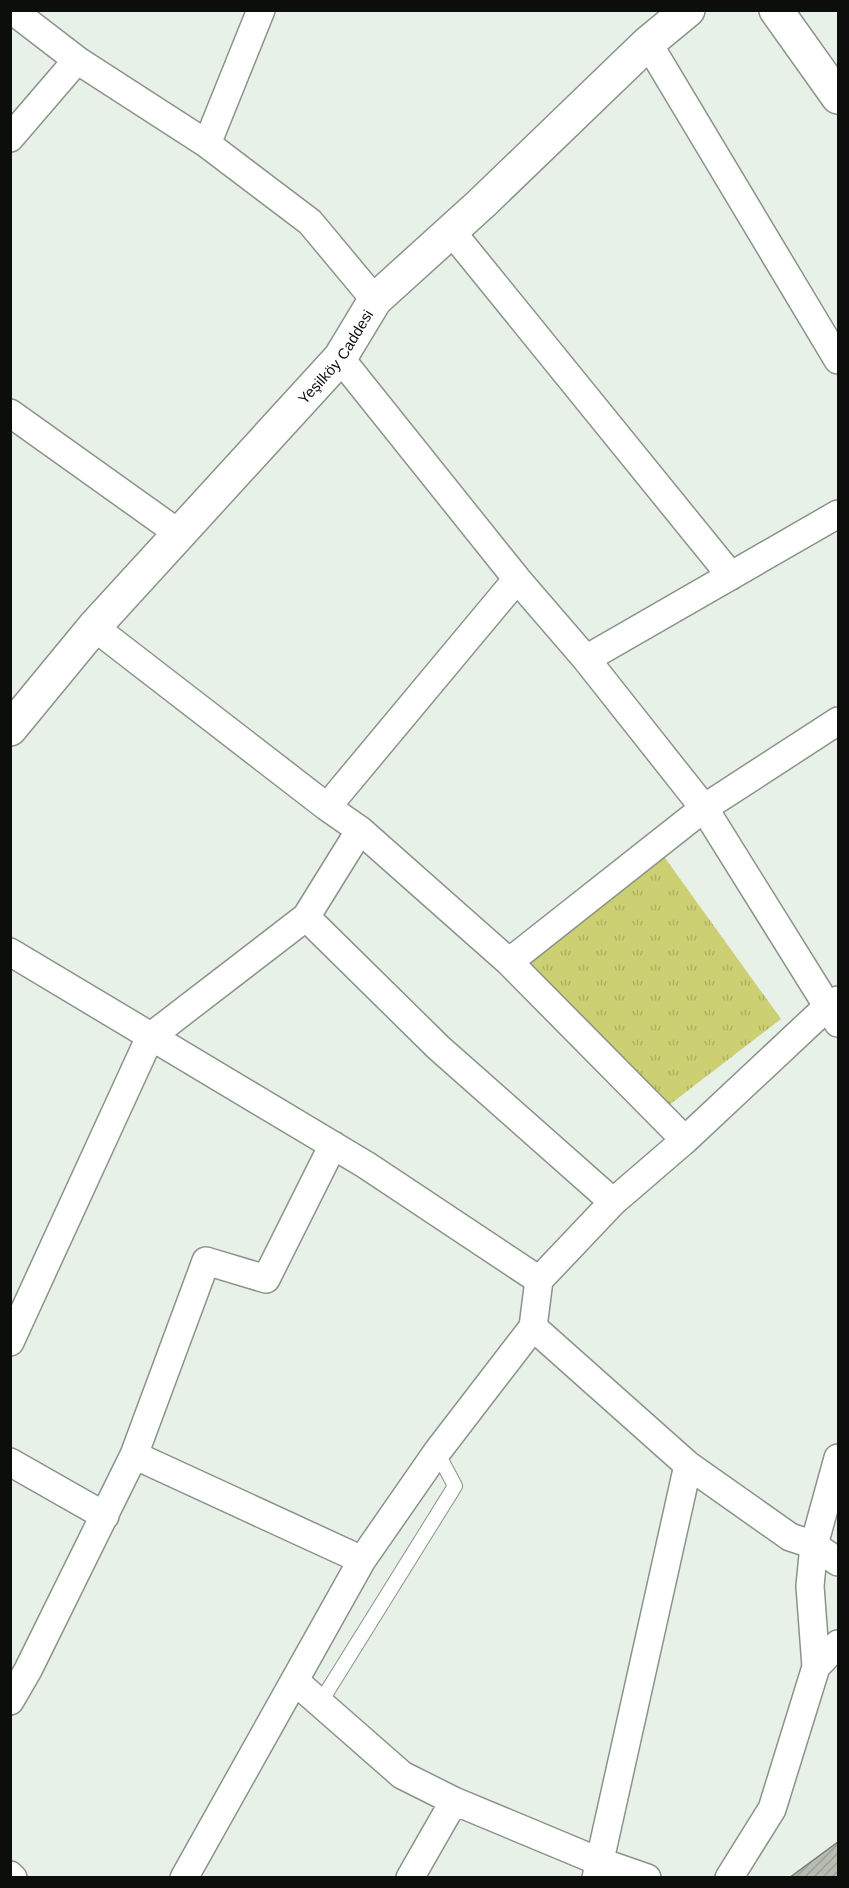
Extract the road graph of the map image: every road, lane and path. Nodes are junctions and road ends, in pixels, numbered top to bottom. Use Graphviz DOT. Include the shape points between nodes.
graph roads {
  1 [pos="12,10"];
  2 [pos="261,10"];
  3 [pos="688,10"];
  4 [pos="776,10"];
  5 [pos="648,44"];
  6 [pos="77,60"];
  7 [pos="838,97"];
  8 [pos="10,138"];
  9 [pos="207,144"];
  10 [pos="451,231"];
  11 [pos="375,300"];
  12 [pos="340,358"];
  13 [pos="838,360"];
  14 [pos="10,413"];
  15 [pos="838,514"];
  16 [pos="180,535"];
  17 [pos="731,576"];
  18 [pos="517,579"];
  19 [pos="94,627"];
  20 [pos="586,659"];
  21 [pos="838,721"];
  22 [pos="10,729"];
  23 [pos="327,807"];
  24 [pos="704,808"];
  25 [pos="360,830"];
  26 [pos="306,917"];
  27 [pos="10,952"];
  28 [pos="509,962"];
  29 [pos="835,1010"];
  30 [pos="150,1037"];
  31 [pos="685,1140"];
  32 [pos="333,1145"];
  33 [pos="613,1202"];
  34 [pos="539,1280"];
  35 [pos="533,1327"];
  36 [pos="10,1342"];
  37 [pos="437,1452"];
  38 [pos="134,1455"];
  39 [pos="838,1458"];
  40 [pos="10,1462"];
  41 [pos="688,1465"];
  42 [pos="105,1516"];
  43 [pos="814,1545"];
  44 [pos="362,1560"];
  45 [pos="838,1562"];
  46 [pos="838,1644"];
  47 [pos="816,1667"];
  48 [pos="296,1682"];
  49 [pos="10,1701"];
  50 [pos="320,1703"];
  51 [pos="454,1801"];
  52 [pos="597,1869"];
  53 [pos="184,1878"];
  54 [pos="410,1878"];
  55 [pos="647,1878"];
  56 [pos="729,1878"];
  1 -- 6 [label="street"];
  2 -- 9 [label="street"];
  3 -- 5 [label="street, Yeşilköy Caddesi"];
  4 -- 7 [label="street"];
  5 -- 10 [label="street, Yeşilköy Caddesi"];
  5 -- 13 [label="street"];
  6 -- 8 [label="street"];
  6 -- 9 [label="street"];
  9 -- 11 [label="street" via="310,222"];
  10 -- 11 [label="street, Yeşilköy Caddesi"];
  10 -- 17 [label="street"];
  11 -- 12 [label="street, Yeşilköy Caddesi"];
  12 -- 16 [label="street, Yeşilköy Caddesi"];
  12 -- 18 [label="street"];
  14 -- 16 [label="street"];
  15 -- 17 [label="street"];
  16 -- 19 [label="street, Yeşilköy Caddesi"];
  17 -- 20 [label="street"];
  18 -- 20 [label="street"];
  18 -- 23 [label="street"];
  19 -- 22 [label="street, Yeşilköy Caddesi"];
  19 -- 23 [label="street"];
  20 -- 24 [label="street"];
  21 -- 24 [label="street"];
  23 -- 25 [label="street"];
  24 -- 28 [label="street"];
  24 -- 29 [label="street"];
  25 -- 26 [label="street"];
  25 -- 28 [label="street"];
  26 -- 30 [label="street"];
  26 -- 33 [label="street" via="439,1048"];
  27 -- 30 [label="street"];
  28 -- 31 [label="street"];
  29 -- 31 [label="street"];
  30 -- 32 [label="street"];
  30 -- 36 [label="street"];
  31 -- 33 [label="street"];
  32 -- 34 [label="street"];
  32 -- 38 [label="street" via="266,1279 206,1261"];
  33 -- 34 [label="street"];
  34 -- 35 [label="street"];
  35 -- 37 [label="street"];
  35 -- 41 [label="street"];
  37 -- 44 [label="street"];
  37 -- 50 [label="lane" via="455,1485"];
  38 -- 42 [label="street"];
  38 -- 44 [label="street"];
  39 -- 43 [label="street"];
  40 -- 42 [label="street"];
  41 -- 43 [label="street" via="790,1537"];
  41 -- 52 [label="street"];
  42 -- 49 [label="street"];
  43 -- 45 [label="street"];
  43 -- 47 [label="street" via="810,1586"];
  44 -- 48 [label="street"];
  46 -- 47 [label="street"];
  47 -- 56 [label="street" via="772,1809"];
  48 -- 50 [label="street"];
  48 -- 53 [label="street"];
  50 -- 51 [label="street" via="402,1775"];
  51 -- 52 [label="street"];
  51 -- 54 [label="street"];
  52 -- 55 [label="street"];
}
